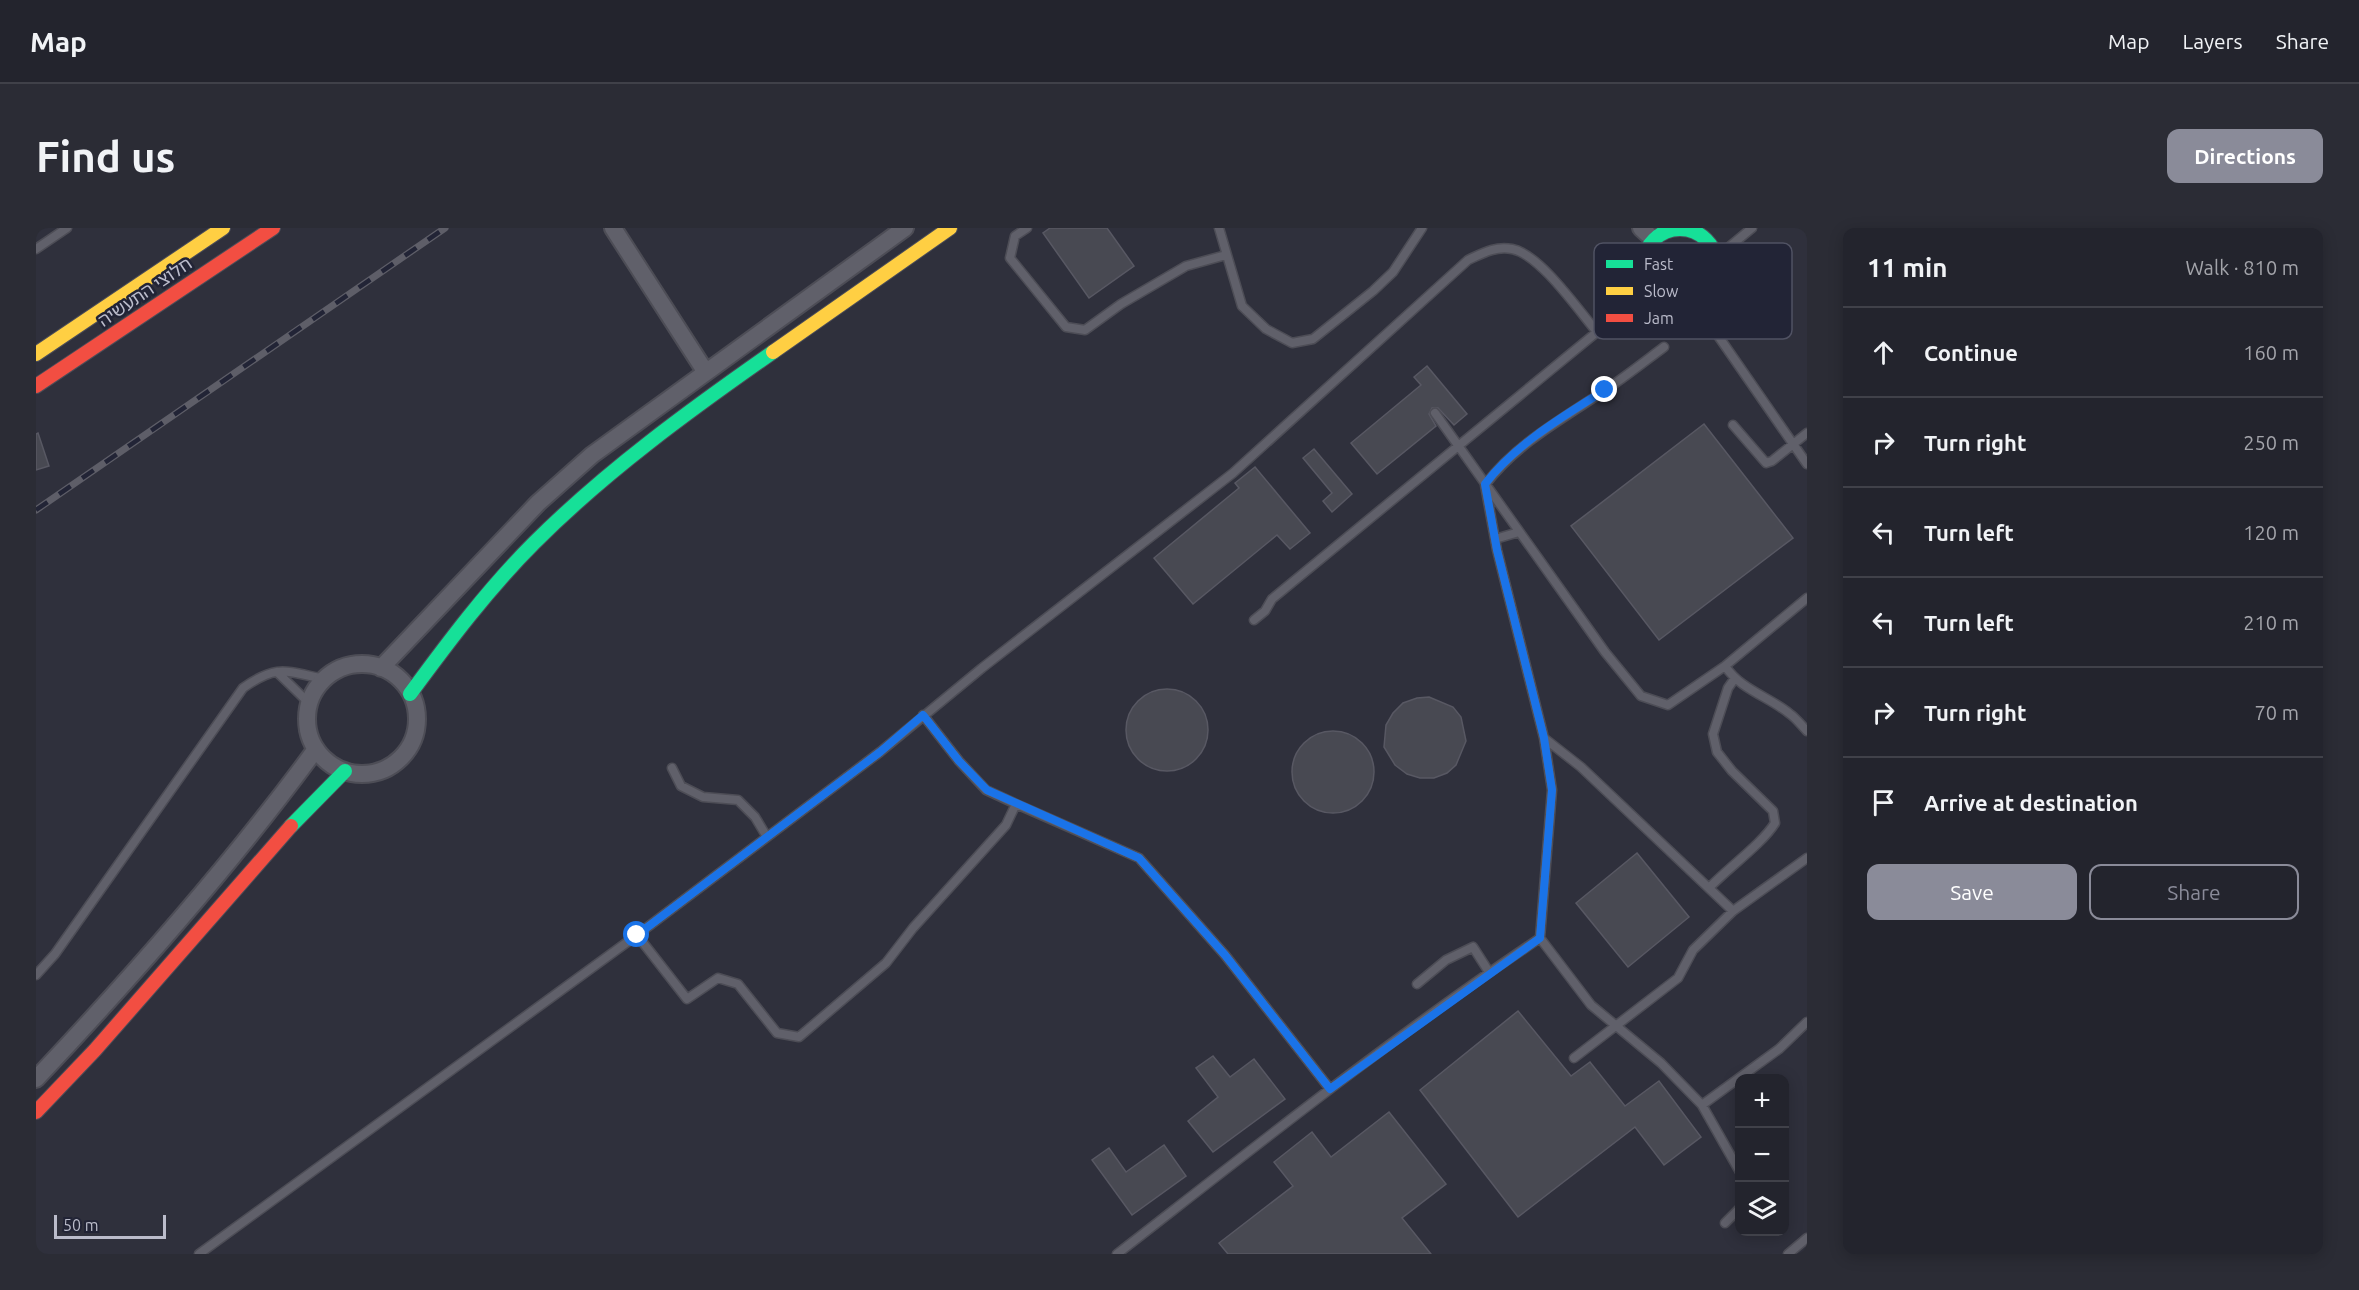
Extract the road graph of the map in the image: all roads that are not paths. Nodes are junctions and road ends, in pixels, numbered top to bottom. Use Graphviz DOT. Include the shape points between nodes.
graph roads {
  1 [pos="67,228"];
  2 [pos="223,228"];
  3 [pos="273,228"];
  4 [pos="613,228"];
  5 [pos="905,228"];
  6 [pos="950,228"];
  7 [pos="1027,228"];
  8 [pos="1219,228"];
  9 [pos="1422,228"];
  10 [pos="1752,228"];
  11 [pos="1690,229"];
  12 [pos="1657,231"];
  13 [pos="1709,243"];
  14 [pos="1734,243"];
  15 [pos="36,249"];
  16 [pos="1226,255"];
  17 [pos="1594,329"];
  18 [pos="1594,335"];
  19 [pos="1721,339"];
  20 [pos="1664,347"];
  21 [pos="36,354"];
  22 [pos="705,371"];
  23 [pos="36,386"];
  24 [pos="1435,413"];
  25 [pos="1733,425"];
  26 [pos="1807,433"];
  27 [pos="1794,444"];
  28 [pos="1458,448"];
  29 [pos="1807,464"];
  30 [pos="1485,484"];
  31 [pos="1519,532"];
  32 [pos="1495,539"];
  33 [pos="1807,598"];
  34 [pos="1254,620"];
  35 [pos="1725,666"];
  36 [pos="381,668"];
  37 [pos="274,671"];
  38 [pos="1735,678"];
  39 [pos="324,679"];
  40 [pos="410,694"];
  41 [pos="309,703"];
  42 [pos="923,715"];
  43 [pos="1807,731"];
  44 [pos="1544,738"];
  45 [pos="316,749"];
  46 [pos="672,768"];
  47 [pos="345,771"];
  48 [pos="1016,804"];
  49 [pos="767,837"];
  50 [pos="1807,858"];
  51 [pos="1709,888"];
  52 [pos="1733,911"];
  53 [pos="637,935"];
  54 [pos="1540,938"];
  55 [pos="1489,972"];
  56 [pos="36,975"];
  57 [pos="1417,984"];
  58 [pos="1807,1022"];
  59 [pos="1613,1026"];
  60 [pos="1574,1058"];
  61 [pos="36,1079"];
  62 [pos="1330,1089"];
  63 [pos="1702,1105"];
  64 [pos="36,1112"];
  65 [pos="1735,1163"];
  66 [pos="1735,1213"];
  67 [pos="1725,1223"];
  68 [pos="1807,1238"];
  69 [pos="199,1254"];
  70 [pos="1117,1254"];
  71 [pos="1788,1254"];
  1 -- 15 [label="lane"];
  2 -- 21 [label="street, חלוצי התעשיה"];
  3 -- 23 [label="street, חלוצי התעשיה"];
  4 -- 22 [label="street"];
  5 -- 22 [label="street"];
  6 -- 40 [label="street" via="608,476 555,522 494,585"];
  7 -- 16 [label="lane" via="1015,237 1011,258 1066,327 1086,330 1121,304 1186,266"];
  8 -- 16 [label="lane"];
  9 -- 16 [label="lane" via="1393,272 1373,291 1313,339 1292,344 1266,329 1242,306"];
  10 -- 14 [label="lane"];
  11 -- 12 [label="street"];
  11 -- 13 [label="street"];
  17 -- 42 [label="lane" via="1536,261 1514,249 1490,249 1468,260 1233,473"];
  18 -- 28 [label="lane"];
  19 -- 27 [label="lane"];
  20 -- 30 [label="lane" via="1555,422 1499,466"];
  22 -- 36 [label="street" via="592,455 538,502"];
  24 -- 28 [label="lane"];
  25 -- 27 [label="lane" via="1766,463"];
  26 -- 27 [label="lane"];
  27 -- 29 [label="lane"];
  28 -- 30 [label="lane"];
  28 -- 34 [label="lane" via="1272,599"];
  30 -- 31 [label="lane"];
  30 -- 32 [label="lane"];
  31 -- 32 [label="lane"];
  31 -- 35 [label="lane" via="1641,696 1668,705"];
  32 -- 44 [label="lane"];
  33 -- 35 [label="lane"];
  35 -- 38 [label="lane"];
  36 -- 39 [label="street" via="347,666"];
  36 -- 40 [label="street" via="398,678"];
  37 -- 39 [label="lane"];
  37 -- 41 [label="lane" via="287,678"];
  37 -- 56 [label="lane" via="264,673 243,688 55,954"];
  38 -- 43 [label="lane" via="1789,713"];
  38 -- 51 [label="lane" via="1713,734 1717,752 1773,811 1775,823"];
  39 -- 41 [label="street"];
  40 -- 47 [label="street" via="416,725 403,754 377,771"];
  41 -- 45 [label="street" via="308,731"];
  42 -- 48 [label="lane" via="987,790"];
  42 -- 49 [label="lane"];
  44 -- 51 [label="lane" via="1581,767"];
  44 -- 54 [label="lane" via="1552,790"];
  45 -- 47 [label="street"];
  45 -- 61 [label="street" via="264,820"];
  46 -- 49 [label="lane" via="681,786 703,797 738,800"];
  47 -- 64 [label="street" via="280,837"];
  48 -- 53 [label="lane" via="1006,825 886,963 799,1037 777,1033 738,984 718,978 687,999"];
  48 -- 62 [label="lane" via="1139,858 1225,955"];
  49 -- 53 [label="lane"];
  50 -- 52 [label="lane"];
  51 -- 52 [label="lane"];
  52 -- 59 [label="lane" via="1693,950 1678,978"];
  53 -- 69 [label="lane"];
  54 -- 55 [label="lane"];
  54 -- 59 [label="lane" via="1591,1005"];
  55 -- 57 [label="lane" via="1473,947 1446,960"];
  55 -- 62 [label="lane"];
  58 -- 63 [label="lane" via="1779,1049"];
  59 -- 60 [label="lane"];
  59 -- 63 [label="lane" via="1661,1063"];
  62 -- 70 [label="lane"];
  63 -- 65 [label="lane"];
  66 -- 67 [label="lane"];
  68 -- 71 [label="lane"];
}
